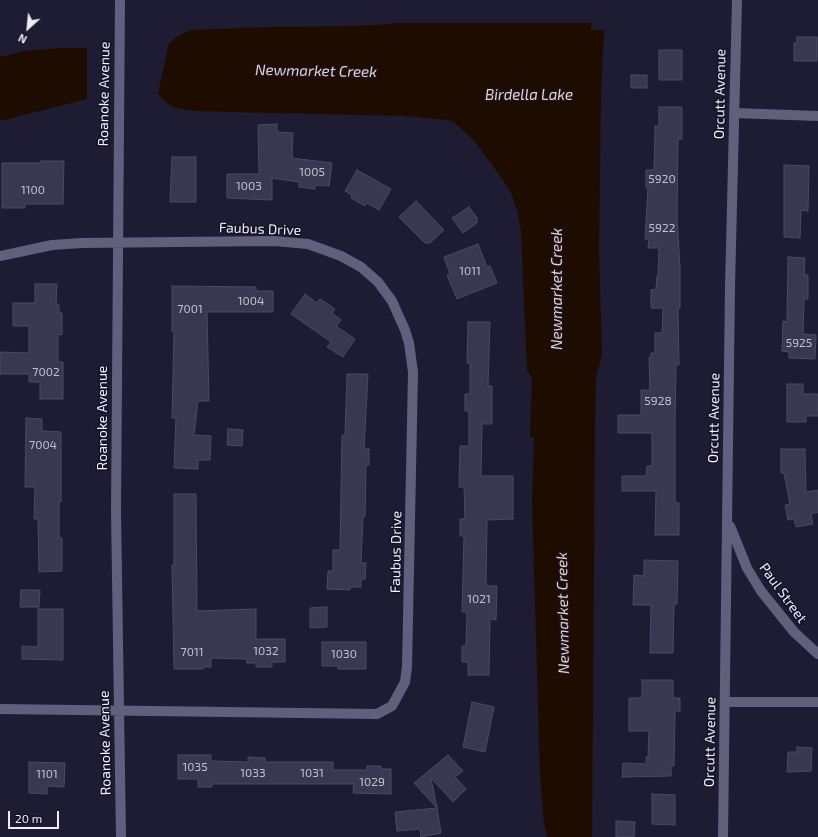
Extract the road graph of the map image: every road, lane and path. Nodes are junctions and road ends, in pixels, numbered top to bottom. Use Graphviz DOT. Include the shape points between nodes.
graph roads {
  1 [pos="120,0"];
  2 [pos="737,0"];
  3 [pos="734,113"];
  4 [pos="818,116"];
  5 [pos="116,243"];
  6 [pos="0,256"];
  7 [pos="727,518"];
  8 [pos="818,654"];
  9 [pos="725,702"];
  10 [pos="818,702"];
  11 [pos="0,709"];
  12 [pos="119,710"];
  13 [pos="121,837"];
  14 [pos="723,837"];
  1 -- 5 [label="street, Roanoke Avenue"];
  2 -- 3 [label="street, Orcutt Avenue"];
  3 -- 4 [label="street"];
  3 -- 7 [label="street, Orcutt Avenue"];
  5 -- 6 [label="street, Faubus Drive" via="52,245"];
  5 -- 12 [label="street, Roanoke Avenue"];
  5 -- 12 [label="street, Faubus Drive" via="274,241 308,244 341,256 361,267 392,301 409,343 413,372 407,667 405,682 392,706 377,714"];
  7 -- 8 [label="street, Paul Street" via="747,568 761,591 794,632"];
  7 -- 9 [label="street, Orcutt Avenue"];
  9 -- 10 [label="street"];
  9 -- 14 [label="street, Orcutt Avenue"];
  11 -- 12 [label="street, Faubus Drive"];
  12 -- 13 [label="street, Roanoke Avenue"];
}
